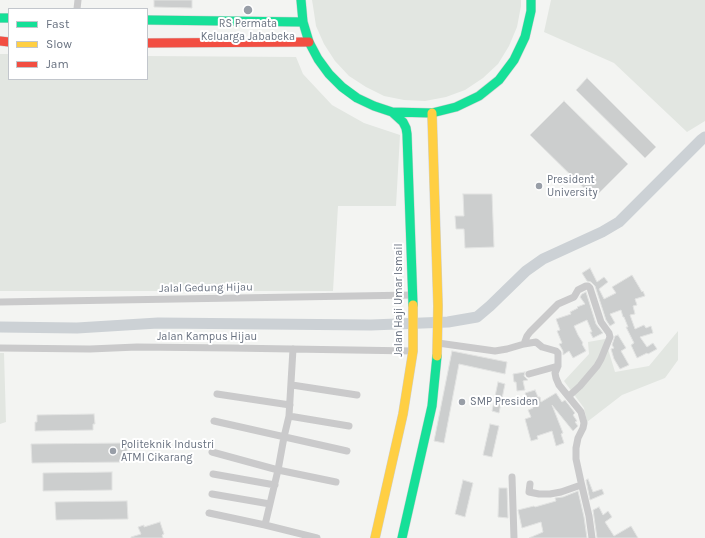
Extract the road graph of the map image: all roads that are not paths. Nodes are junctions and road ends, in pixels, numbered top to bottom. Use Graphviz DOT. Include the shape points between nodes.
graph roads {
  1 [pos="301,0"];
  2 [pos="531,0"];
  3 [pos="148,20"];
  4 [pos="303,22"];
  5 [pos="309,42"];
  6 [pos="148,44"];
  7 [pos="392,112"];
  8 [pos="432,113"];
  9 [pos="413,298"];
  10 [pos="0,302"];
  11 [pos="438,340"];
  12 [pos="524,344"];
  13 [pos="0,348"];
  14 [pos="293,349"];
  15 [pos="413,351"];
  16 [pos="558,366"];
  17 [pos="529,374"];
  18 [pos="292,386"];
  19 [pos="217,394"];
  20 [pos="357,395"];
  21 [pos="569,396"];
  22 [pos="290,405"];
  23 [pos="290,416"];
  24 [pos="214,421"];
  25 [pos="349,426"];
  26 [pos="284,437"];
  27 [pos="347,451"];
  28 [pos="212,452"];
  29 [pos="278,470"];
  30 [pos="213,474"];
  31 [pos="512,477"];
  32 [pos="336,482"];
  33 [pos="530,484"];
  34 [pos="275,485"];
  35 [pos="581,485"];
  36 [pos="212,494"];
  37 [pos="270,504"];
  38 [pos="210,513"];
  39 [pos="265,525"];
  40 [pos="317,538"];
  41 [pos="375,538"];
  42 [pos="402,538"];
  43 [pos="514,538"];
  44 [pos="592,538"];
  1 -- 4 [label="main road"];
  2 -- 8 [label="main road" via="525,37 514,60 499,80 468,102"];
  3 -- 4 [label="main road"];
  4 -- 5 [label="main road"];
  5 -- 6 [label="main road"];
  5 -- 7 [label="main road" via="321,64 342,87 374,106"];
  7 -- 8 [label="main road"];
  7 -- 9 [label="main road, Jalan Haji Umar Ismail" via="406,128"];
  8 -- 11 [label="main road"];
  9 -- 10 [label="street, Jalal Gedung Hijau"];
  9 -- 15 [label="main road, Jalan Haji Umar Ismail"];
  11 -- 12 [label="street" via="495,351"];
  11 -- 42 [label="main road" via="433,398"];
  12 -- 16 [label="street" via="536,342 542,348 556,351"];
  12 -- 21 [label="street" via="530,332 558,304 574,297 578,290 586,286 590,288 601,322 610,337 597,366"];
  13 -- 14 [label="street, Jalan Kampus Hijau"];
  14 -- 15 [label="street, Jalan Kampus Hijau"];
  14 -- 18 [label="street"];
  15 -- 41 [label="main road, Jalan Haji Umar Ismail" via="403,414"];
  16 -- 17 [label="street"];
  16 -- 21 [label="street" via="556,378"];
  18 -- 20 [label="street"];
  18 -- 22 [label="street"];
  19 -- 22 [label="street"];
  21 -- 35 [label="street" via="581,412 584,423 576,448"];
  22 -- 23 [label="street"];
  23 -- 25 [label="street"];
  23 -- 26 [label="street"];
  24 -- 26 [label="street"];
  26 -- 27 [label="street"];
  26 -- 29 [label="street"];
  28 -- 29 [label="street"];
  29 -- 32 [label="street"];
  29 -- 34 [label="street"];
  30 -- 34 [label="street"];
  31 -- 43 [label="street"];
  33 -- 35 [label="street" via="529,492 539,494 561,492"];
  34 -- 37 [label="street"];
  35 -- 44 [label="street" via="590,516"];
  36 -- 37 [label="street"];
  37 -- 39 [label="street"];
  38 -- 39 [label="street"];
  39 -- 40 [label="street"];
}
